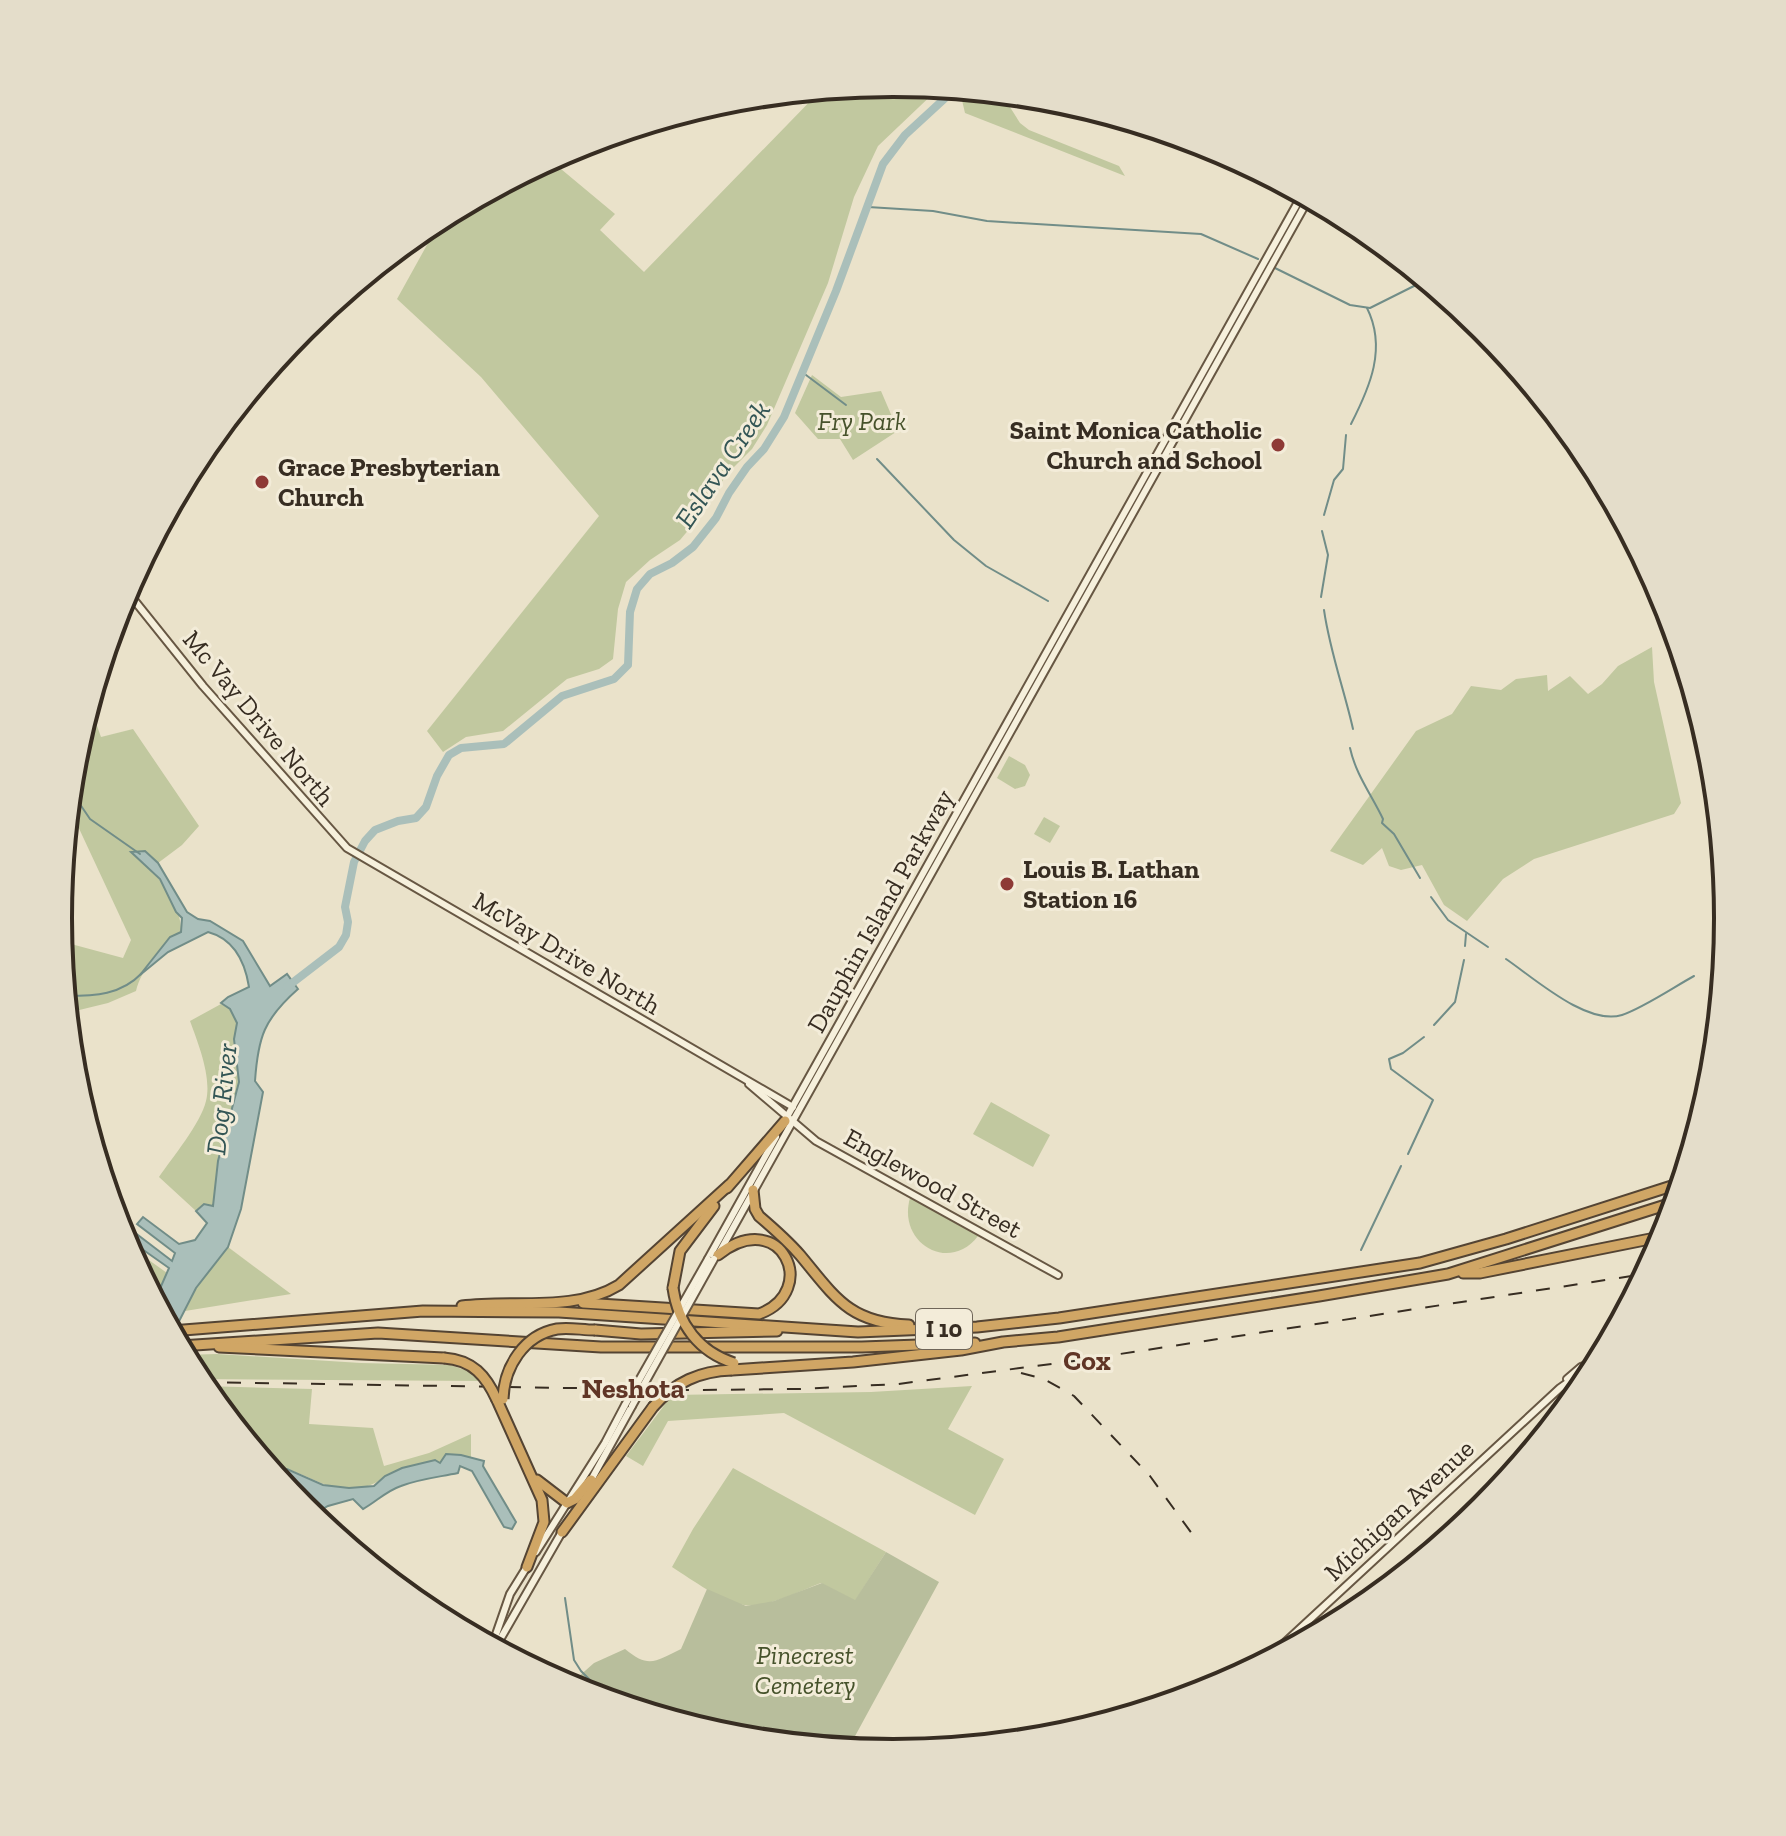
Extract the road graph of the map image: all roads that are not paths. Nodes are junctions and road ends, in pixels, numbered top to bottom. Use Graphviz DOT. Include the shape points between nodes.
graph roads {
  1 [pos="1297,204"];
  2 [pos="1304,207"];
  3 [pos="135,601"];
  4 [pos="371,862"];
  5 [pos="743,1079"];
  6 [pos="796,1108"];
  7 [pos="788,1120"];
  8 [pos="729,1185"];
  9 [pos="1668,1187"];
  10 [pos="753,1190"];
  11 [pos="1661,1206"];
  12 [pos="744,1207"];
  13 [pos="1649,1239"];
  14 [pos="786,1240"];
  15 [pos="713,1258"];
  16 [pos="1448,1274"];
  17 [pos="1058,1275"];
  18 [pos="566,1302"];
  19 [pos="423,1311"];
  20 [pos="812,1329"];
  21 [pos="183,1330"];
  22 [pos="931,1330"];
  23 [pos="1003,1342"];
  24 [pos="196,1344"];
  25 [pos="192,1345"];
  26 [pos="733,1366"];
  27 [pos="1579,1369"];
  28 [pos="1572,1380"];
  29 [pos="1560,1388"];
  30 [pos="500,1400"];
  31 [pos="629,1405"];
  32 [pos="530,1471"];
  33 [pos="591,1480"];
  34 [pos="567,1503"];
  35 [pos="562,1532"];
  36 [pos="527,1567"];
  37 [pos="1295,1633"];
  38 [pos="495,1636"];
  39 [pos="501,1639"];
  1 -- 6 [label="main road, Dauphin Island Parkway"];
  2 -- 6 [label="main road, Dauphin Island Parkway" via="934,874"];
  3 -- 4 [label="main road, Mc Vay Drive North" via="347,848"];
  4 -- 5 [label="main road, McVay Drive North"];
  5 -- 6 [label="main road, McVay Drive North"];
  5 -- 7 [label="main road, McVay Drive North"];
  6 -- 7 [label="main road, Dauphin Island Parkway"];
  7 -- 8 [label="highway"];
  7 -- 10 [label="main road, Dauphin Island Parkway"];
  7 -- 15 [label="main road, Dauphin Island Parkway"];
  7 -- 17 [label="main road, Englewood Street" via="816,1141"];
  8 -- 18 [label="highway" via="619,1285"];
  8 -- 26 [label="highway, bridge" via="680,1251 673,1288 679,1315 694,1338"];
  9 -- 22 [label="highway, I 10" via="1420,1263 1059,1318"];
  10 -- 12 [label="main road, Dauphin Island Parkway"];
  10 -- 14 [label="highway" via="755,1209"];
  11 -- 16 [label="highway, I 10"];
  12 -- 14 [label="highway"];
  12 -- 15 [label="main road, Dauphin Island Parkway"];
  13 -- 16 [label="highway" via="1480,1273"];
  14 -- 22 [label="highway" via="849,1309 873,1321"];
  15 -- 18 [label="highway" via="751,1238 775,1245 789,1266 784,1299 759,1314"];
  15 -- 31 [label="main road, Dauphin Island Parkway, bridge"];
  16 -- 23 [label="highway, I 10"];
  18 -- 19 [label="highway"];
  19 -- 20 [label="highway, I 10" via="559,1312"];
  19 -- 21 [label="highway, I 10"];
  20 -- 22 [label="highway, I 10"];
  20 -- 30 [label="highway, bridge" via="677,1334 561,1329 535,1338 520,1352"];
  23 -- 24 [label="highway, I 10" via="601,1347 378,1333"];
  23 -- 26 [label="highway" via="787,1367"];
  24 -- 25 [label="highway, I 10"];
  24 -- 30 [label="highway, bridge" via="462,1361 478,1370"];
  26 -- 35 [label="highway, bridge" via="672,1388"];
  27 -- 29 [label="main road, Michigan Avenue"];
  28 -- 29 [label="main road, Michigan Avenue"];
  29 -- 37 [label="main road, Michigan Avenue"];
  30 -- 32 [label="highway"];
  31 -- 33 [label="main road, Dauphin Island Parkway"];
  31 -- 34 [label="main road, Dauphin Island Parkway"];
  32 -- 34 [label="highway"];
  32 -- 36 [label="highway" via="544,1522"];
  33 -- 34 [label="highway"];
  33 -- 35 [label="main road, Dauphin Island Parkway"];
  34 -- 36 [label="main road, Dauphin Island Parkway"];
  35 -- 39 [label="main road, Dauphin Island Parkway"];
  36 -- 38 [label="main road, Dauphin Island Parkway" via="510,1594"];
}
